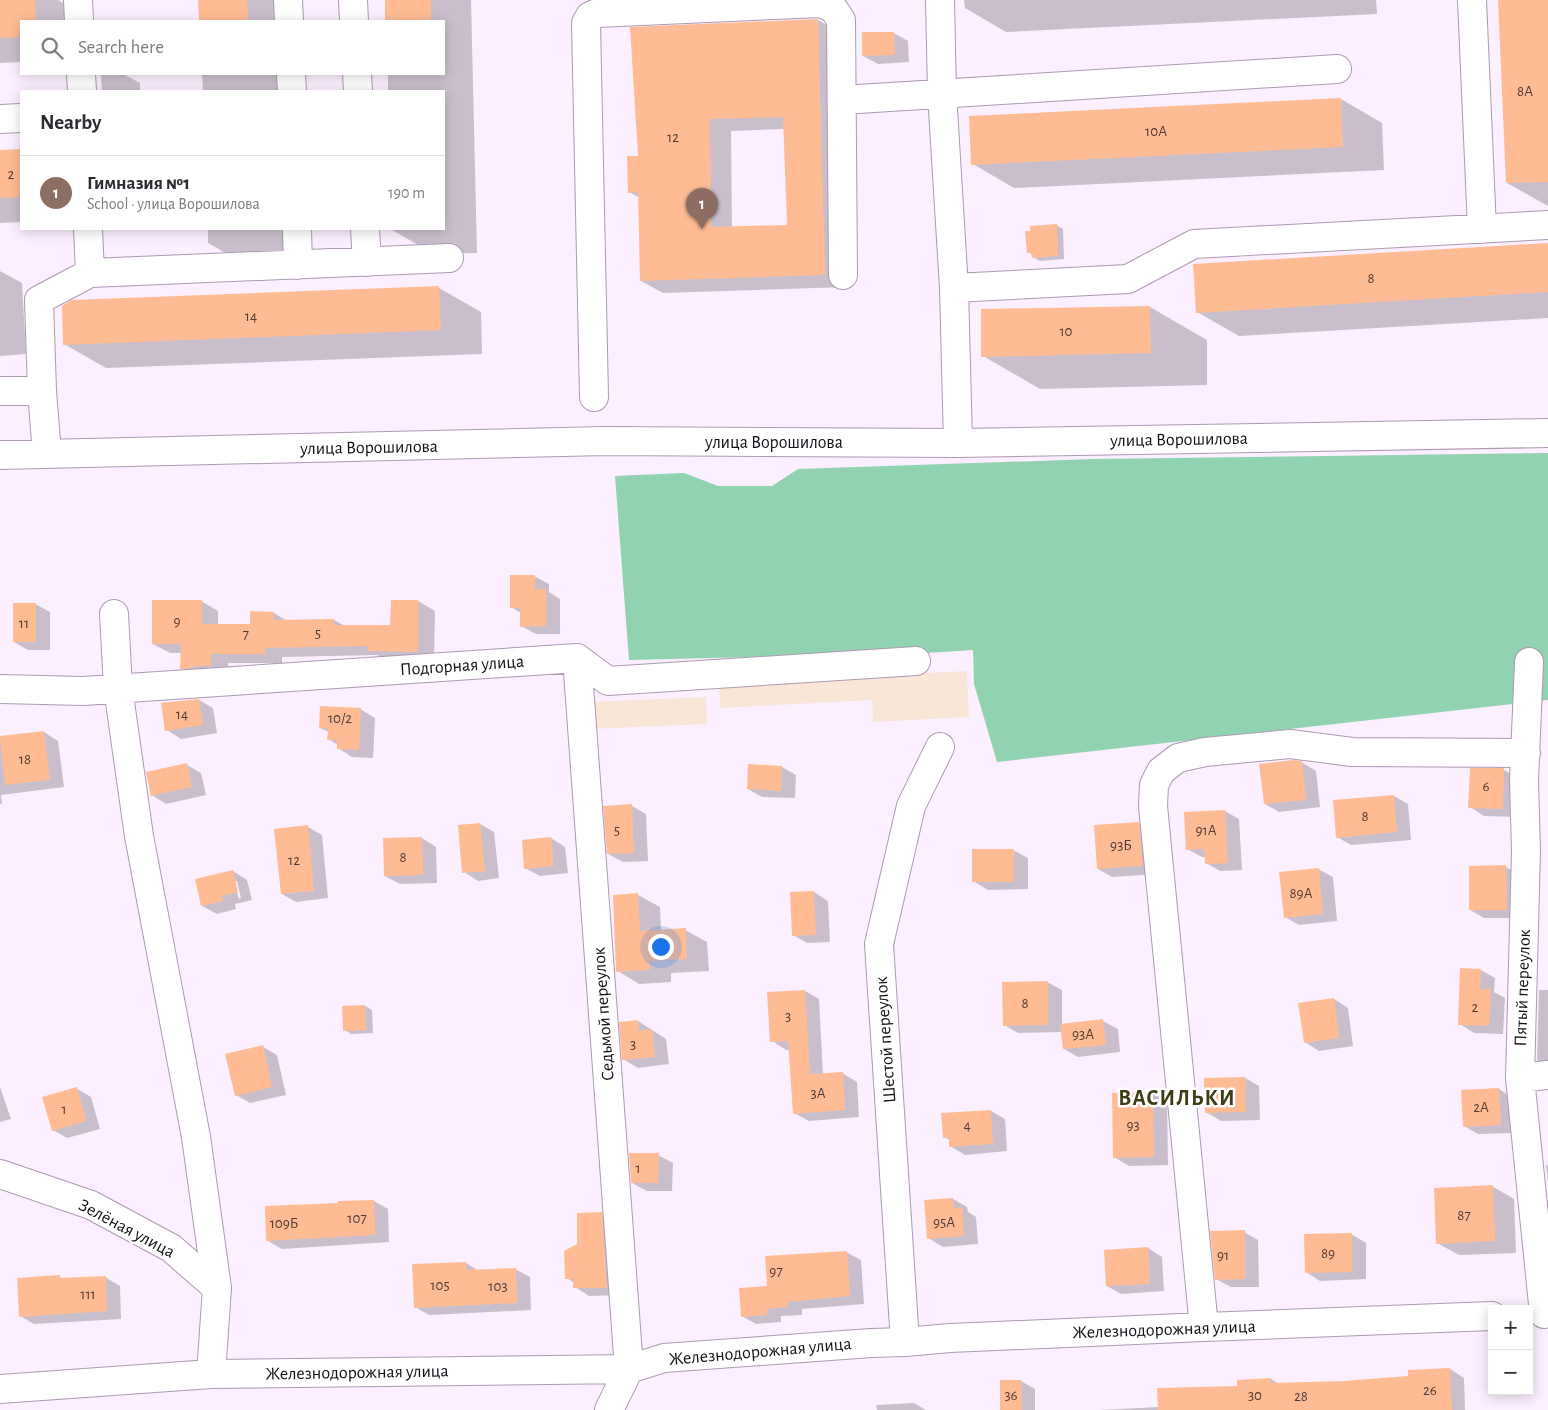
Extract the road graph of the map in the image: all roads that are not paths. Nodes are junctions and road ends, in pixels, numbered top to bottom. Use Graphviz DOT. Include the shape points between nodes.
graph roads {
  1 [pos="78,0"];
  2 [pos="288,0"];
  3 [pos="353,0"];
  4 [pos="940,0"];
  5 [pos="1472,0"];
  6 [pos="79,20"];
  7 [pos="289,20"];
  8 [pos="354,20"];
  9 [pos="1337,69"];
  10 [pos="81,75"];
  11 [pos="291,75"];
  12 [pos="357,75"];
  13 [pos="82,90"];
  14 [pos="292,90"];
  15 [pos="358,90"];
  16 [pos="942,93"];
  17 [pos="842,100"];
  18 [pos="20,118"];
  19 [pos="0,119"];
  20 [pos="1548,225"];
  21 [pos="1482,229"];
  22 [pos="88,230"];
  23 [pos="297,230"];
  24 [pos="365,230"];
  25 [pos="449,258"];
  26 [pos="367,262"];
  27 [pos="298,265"];
  28 [pos="90,274"];
  29 [pos="843,275"];
  30 [pos="954,288"];
  31 [pos="0,391"];
  32 [pos="42,391"];
  33 [pos="594,397"];
  34 [pos="1548,433"];
  35 [pos="958,442"];
  36 [pos="47,454"];
  37 [pos="0,455"];
  38 [pos="114,614"];
  39 [pos="577,658"];
  40 [pos="916,661"];
  41 [pos="1529,662"];
  42 [pos="338,674"];
  43 [pos="118,688"];
  44 [pos="0,689"];
  45 [pos="0,701"];
  46 [pos="940,747"];
  47 [pos="1526,753"];
  48 [pos="1548,1075"];
  49 [pos="1520,1078"];
  50 [pos="0,1174"];
  51 [pos="217,1288"];
  52 [pos="1540,1314"];
  53 [pos="1488,1316"];
  54 [pos="1204,1327"];
  55 [pos="906,1342"];
  56 [pos="629,1369"];
  57 [pos="211,1374"];
  58 [pos="0,1388"];
  59 [pos="609,1410"];
  1 -- 6 [label="street"];
  2 -- 7 [label="street"];
  3 -- 8 [label="street"];
  4 -- 16 [label="street"];
  5 -- 21 [label="street"];
  9 -- 16 [label="street"];
  10 -- 13 [label="street"];
  11 -- 14 [label="street"];
  12 -- 15 [label="street"];
  16 -- 17 [label="street"];
  16 -- 30 [label="street"];
  17 -- 29 [label="street"];
  17 -- 33 [label="street" via="841,20 833,8 820,3 597,13 590,16 586,23"];
  18 -- 19 [label="street"];
  20 -- 21 [label="street"];
  21 -- 30 [label="street" via="1194,244 1128,279"];
  22 -- 28 [label="street"];
  23 -- 27 [label="street"];
  24 -- 26 [label="street"];
  25 -- 26 [label="street"];
  26 -- 27 [label="street"];
  27 -- 28 [label="street"];
  28 -- 32 [label="street" via="39,300"];
  30 -- 35 [label="street"];
  31 -- 32 [label="street"];
  32 -- 36 [label="street"];
  34 -- 35 [label="street, улица Ворошилова"];
  35 -- 36 [label="street, улица Ворошилова" via="605,441"];
  36 -- 37 [label="street, улица Ворошилова"];
  38 -- 43 [label="street"];
  39 -- 40 [label="street" via="608,681"];
  39 -- 42 [label="street, Подгорная улица"];
  39 -- 56 [label="street, Седьмой переулок"];
  41 -- 47 [label="street, Пятый переулок"];
  42 -- 43 [label="street, Подгорная улица"];
  42 -- 45 [label="street"];
  43 -- 44 [label="street, Подгорная улица" via="83,691"];
  43 -- 51 [label="street" via="139,836 196,1137"];
  46 -- 55 [label="street, Шестой переулок" via="911,806 879,944"];
  47 -- 49 [label="street, Пятый переулок"];
  47 -- 54 [label="street" via="1352,752 1290,744 1205,752 1178,758 1161,771 1154,785 1153,806"];
  48 -- 49 [label="street"];
  49 -- 52 [label="street, Пятый переулок"];
  50 -- 51 [label="street, Зелёная улица" via="91,1205 171,1248"];
  51 -- 57 [label="street"];
  53 -- 54 [label="street, Железнодорожная улица"];
  54 -- 55 [label="street, Железнодорожная улица"];
  55 -- 56 [label="street, Железнодорожная улица" via="664,1358"];
  56 -- 57 [label="street, Железнодорожная улица"];
  56 -- 59 [label="street"];
  57 -- 58 [label="street, Железнодорожная улица"];
}
